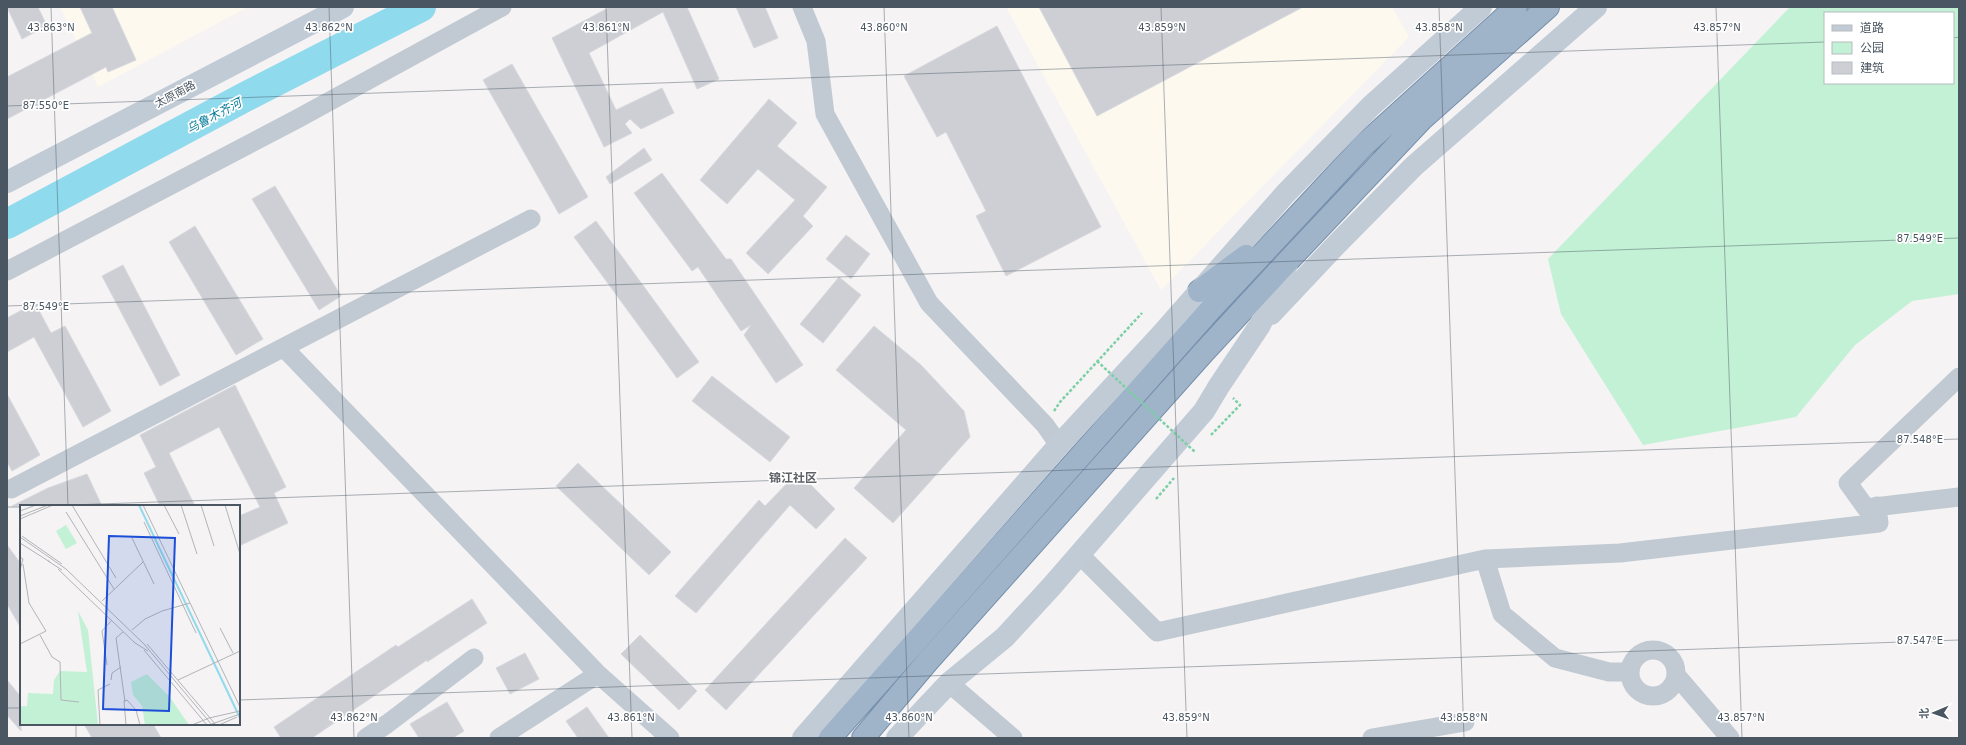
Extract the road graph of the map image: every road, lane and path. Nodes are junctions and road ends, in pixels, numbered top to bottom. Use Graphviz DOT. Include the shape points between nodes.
graph roads {
  1 [pos="314,7"];
  2 [pos="343,7"];
  3 [pos="502,7"];
  4 [pos="802,7"];
  5 [pos="1481,7"];
  6 [pos="1516,7"];
  7 [pos="1548,7"];
  8 [pos="1596,7"];
  9 [pos="7,167"];
  10 [pos="7,182"];
  11 [pos="531,219"];
  12 [pos="1294,220"];
  13 [pos="1288,261"];
  14 [pos="7,270"];
  15 [pos="1200,292"];
  16 [pos="1142,313"];
  17 [pos="1260,326"];
  18 [pos="285,349"];
  19 [pos="1097,361"];
  20 [pos="1959,378"];
  21 [pos="1060,402"];
  22 [pos="1240,404"];
  23 [pos="1210,436"];
  24 [pos="1058,445"];
  25 [pos="1200,447"];
  26 [pos="1194,452"];
  27 [pos="1190,458"];
  28 [pos="1176,476"];
  29 [pos="11,489"];
  30 [pos="1959,497"];
  31 [pos="1156,499"];
  32 [pos="1877,506"];
  33 [pos="1080,555"];
  34 [pos="1485,559"];
  35 [pos="474,658"];
  36 [pos="1630,672"];
  37 [pos="598,674"];
  38 [pos="1676,675"];
  39 [pos="949,683"];
  40 [pos="1465,722"];
  41 [pos="366,738"];
  42 [pos="499,738"];
  43 [pos="670,738"];
  44 [pos="803,738"];
  45 [pos="830,738"];
  46 [pos="863,738"];
  47 [pos="897,738"];
  48 [pos="1013,738"];
  49 [pos="1372,738"];
  50 [pos="1730,738"];
  1 -- 9 [label="main road"];
  2 -- 10 [label="main road, 太原南路"];
  3 -- 14 [label="street" via="297,119"];
  4 -- 24 [label="street" via="816,41 825,114 929,303 1045,425"];
  5 -- 15 [label="main road" via="1371,106 1286,193"];
  6 -- 12 [label="highway" via="1364,144"];
  7 -- 13 [label="highway" via="1422,119"];
  8 -- 17 [label="main road" via="1414,166"];
  11 -- 18 [label="street"];
  12 -- 15 [label="highway"];
  12 -- 45 [label="highway" via="1211,308"];
  13 -- 17 [label="main road"];
  13 -- 46 [label="highway" via="938,650"];
  15 -- 24 [label="main road"];
  16 -- 19 [label="path"];
  17 -- 33 [label="main road" via="1204,411"];
  18 -- 29 [label="street"];
  18 -- 37 [label="street"];
  19 -- 21 [label="path"];
  19 -- 26 [label="path, bridge"];
  20 -- 32 [label="street" via="1848,483 1866,508"];
  22 -- 23 [label="path"];
  24 -- 44 [label="main road"];
  25 -- 26 [label="path"];
  26 -- 27 [label="path"];
  28 -- 31 [label="path"];
  30 -- 32 [label="street"];
  32 -- 34 [label="street" via="1879,523 1620,553"];
  33 -- 34 [label="street" via="1157,632"];
  33 -- 39 [label="main road" via="1005,637"];
  34 -- 36 [label="street" via="1502,614 1555,658 1609,672"];
  35 -- 41 [label="street"];
  36 -- 38 [label="street" via="1635,687 1648,696 1656,696 1670,689"];
  36 -- 38 [label="street" via="1640,654 1654,650 1673,661"];
  37 -- 42 [label="street"];
  37 -- 43 [label="street"];
  38 -- 50 [label="street"];
  39 -- 47 [label="main road"];
  39 -- 48 [label="street"];
  40 -- 49 [label="street"];
}
